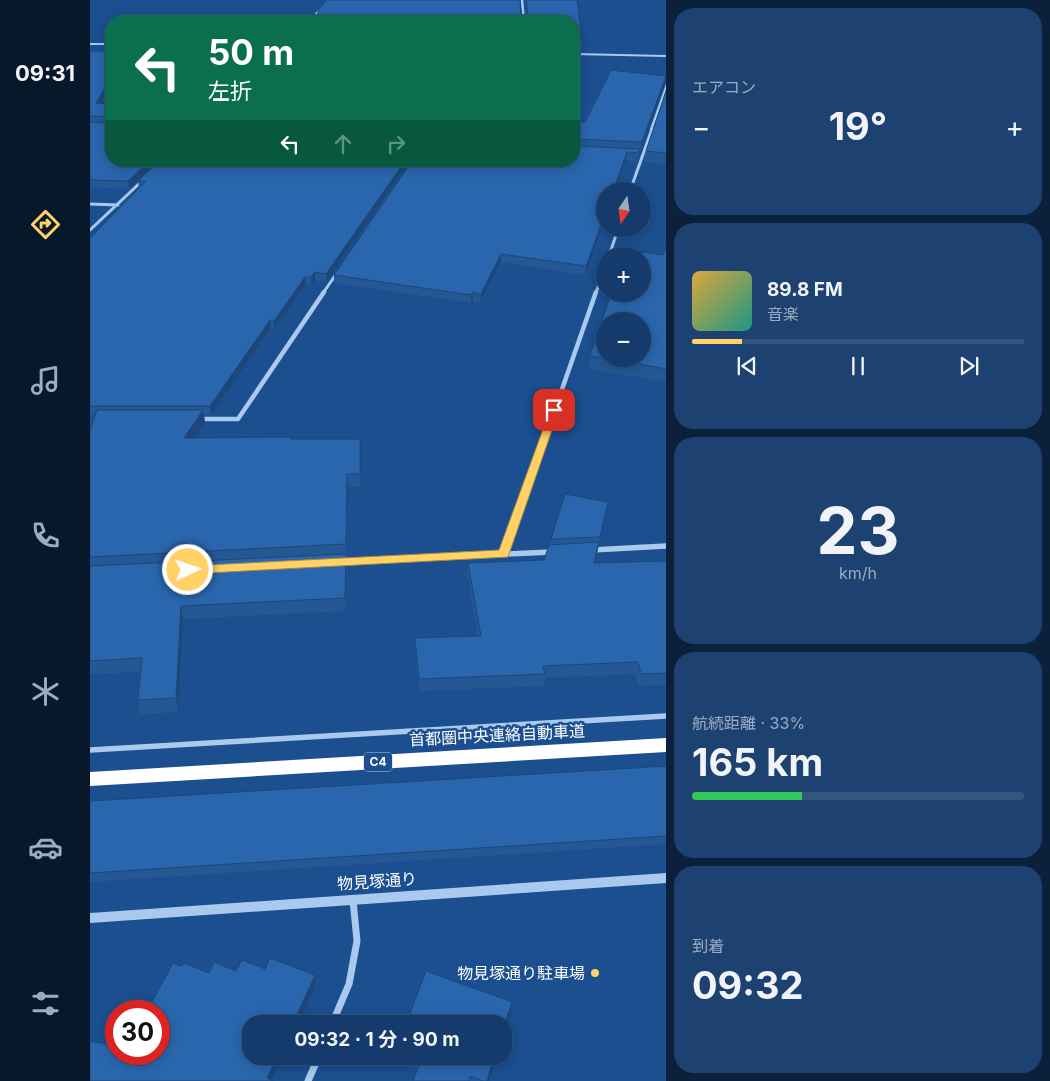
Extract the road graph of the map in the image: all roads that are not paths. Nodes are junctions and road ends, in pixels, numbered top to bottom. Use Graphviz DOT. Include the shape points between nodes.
graph roads {
  1 [pos="330,0"];
  2 [pos="522,0"];
  3 [pos="316,15"];
  4 [pos="523,15"];
  5 [pos="90,44"];
  6 [pos="105,44"];
  7 [pos="580,54"];
  8 [pos="666,56"];
  9 [pos="666,85"];
  10 [pos="148,176"];
  11 [pos="633,182"];
  12 [pos="90,204"];
  13 [pos="118,205"];
  14 [pos="90,230"];
  15 [pos="341,268"];
  16 [pos="596,293"];
  17 [pos="188,419"];
  18 [pos="666,546"];
  19 [pos="561,551"];
  20 [pos="580,551"];
  21 [pos="504,554"];
  22 [pos="336,562"];
  23 [pos="666,716"];
  24 [pos="666,745"];
  25 [pos="90,750"];
  26 [pos="90,779"];
  27 [pos="666,878"];
  28 [pos="353,899"];
  29 [pos="90,918"];
  30 [pos="336,1015"];
  31 [pos="314,1065"];
  32 [pos="308,1081"];
  1 -- 3 [label="street"];
  2 -- 4 [label="street"];
  5 -- 6 [label="street"];
  7 -- 8 [label="street"];
  9 -- 11 [label="street"];
  10 -- 13 [label="street"];
  12 -- 13 [label="street"];
  13 -- 14 [label="street"];
  15 -- 17 [label="street" via="238,419"];
  16 -- 21 [label="street"];
  18 -- 20 [label="street"];
  19 -- 21 [label="street"];
  21 -- 22 [label="street"];
  23 -- 25 [label="street"];
  24 -- 26 [label="highway, 首都圏中央連絡自動車道 / C4"];
  27 -- 28 [label="street, 物見塚通り"];
  28 -- 29 [label="street, 物見塚通り"];
  28 -- 30 [label="street" via="357,941 349,984"];
  31 -- 32 [label="street"];
}
